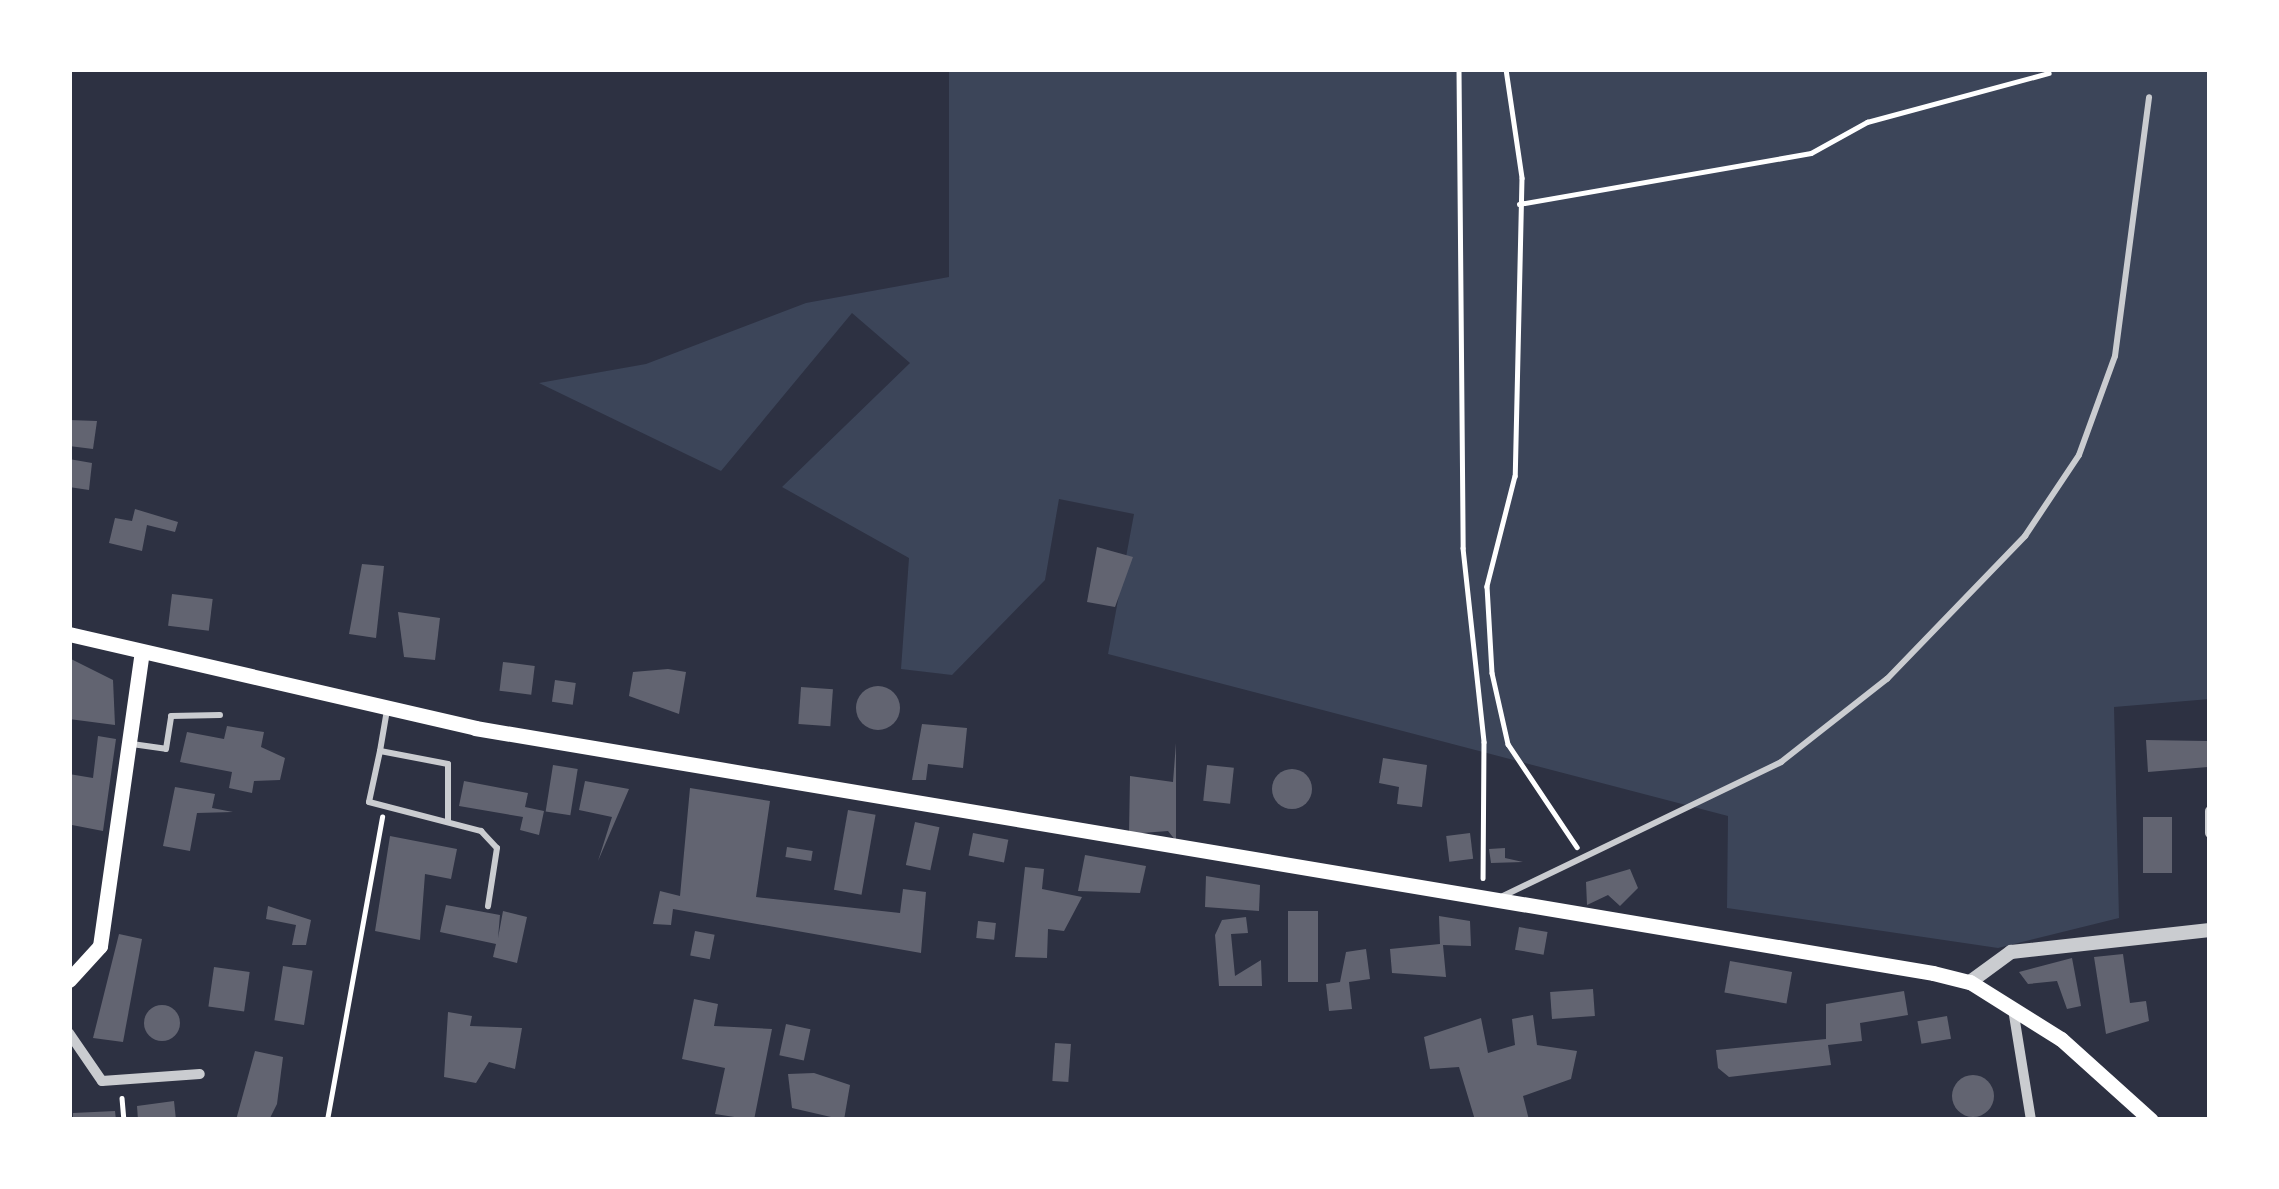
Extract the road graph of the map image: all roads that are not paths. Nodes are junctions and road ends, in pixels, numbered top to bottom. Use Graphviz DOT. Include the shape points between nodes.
graph roads {
  1 [pos="2150,97"];
  2 [pos="69,634"];
  3 [pos="142,657"];
  4 [pos="387,710"];
  5 [pos="220,715"];
  6 [pos="132,744"];
  7 [pos="380,751"];
  8 [pos="2210,811"];
  9 [pos="448,820"];
  10 [pos="2210,833"];
  11 [pos="1480,905"];
  12 [pos="488,906"];
  13 [pos="2210,930"];
  14 [pos="69,980"];
  15 [pos="1970,982"];
  16 [pos="2013,1010"];
  17 [pos="69,1033"];
  18 [pos="200,1074"];
  19 [pos="2031,1120"];
  20 [pos="2151,1120"];
  1 -- 11 [label="lane" via="2115,356 2079,455 2025,536 1887,679 1780,762 1587,862"];
  2 -- 3 [label="main road"];
  3 -- 4 [label="main road"];
  3 -- 6 [label="main road"];
  4 -- 7 [label="lane"];
  4 -- 11 [label="main road"];
  5 -- 6 [label="lane" via="171,716 166,749"];
  6 -- 14 [label="main road" via="100,946"];
  7 -- 9 [label="lane" via="448,764"];
  7 -- 9 [label="lane" via="369,802"];
  8 -- 10 [label="street"];
  9 -- 12 [label="lane" via="497,848"];
  11 -- 15 [label="main road"];
  13 -- 15 [label="street" via="2011,952"];
  15 -- 16 [label="main road"];
  16 -- 19 [label="street"];
  16 -- 20 [label="main road"];
  17 -- 18 [label="street" via="85,1067 120,1080"];
}
